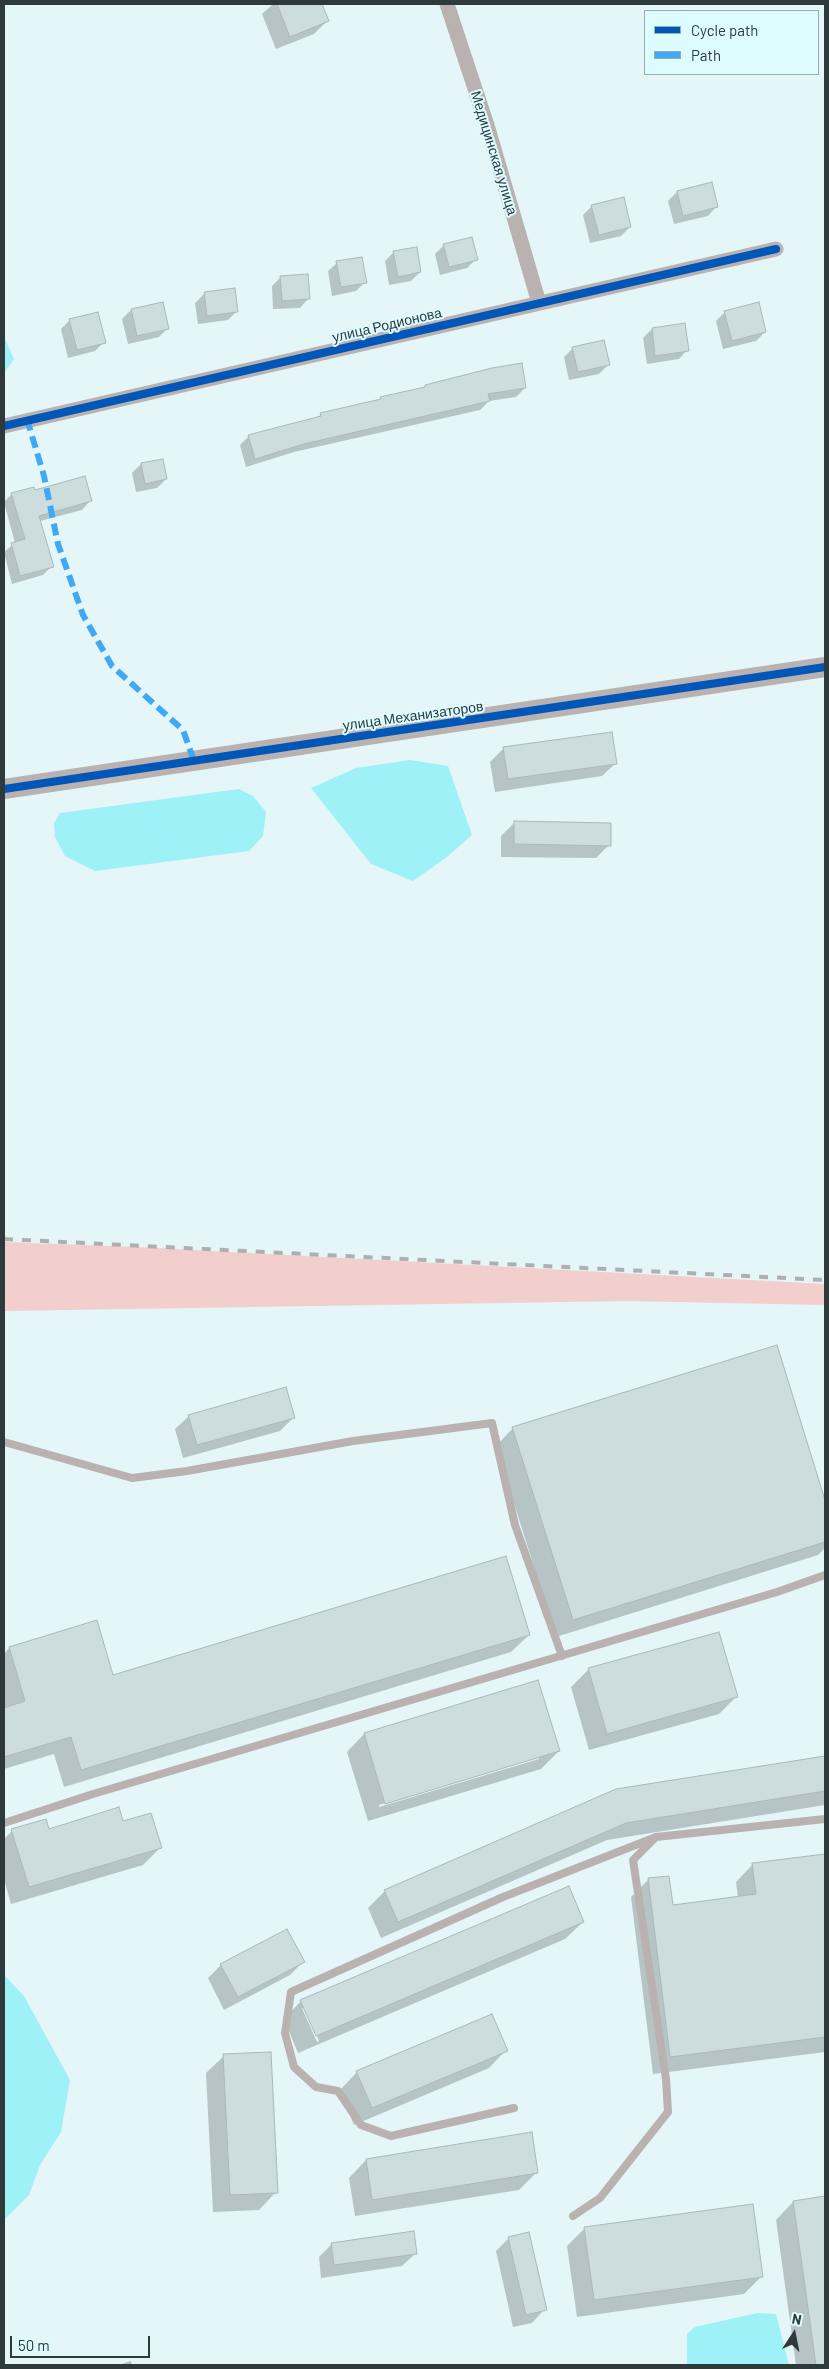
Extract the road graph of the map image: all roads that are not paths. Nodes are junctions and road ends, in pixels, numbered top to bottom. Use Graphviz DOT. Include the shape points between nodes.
graph roads {
  1 [pos="446,4"];
  2 [pos="776,249"];
  3 [pos="539,303"];
  4 [pos="4,426"];
  5 [pos="825,667"];
  6 [pos="4,789"];
  7 [pos="4,1442"];
  8 [pos="825,1575"];
  9 [pos="562,1656"];
  10 [pos="825,1819"];
  11 [pos="4,1823"];
  12 [pos="656,1838"];
  13 [pos="514,2108"];
  14 [pos="573,2216"];
  1 -- 3 [label="street, Медицинская улица" via="487,124"];
  2 -- 3 [label="street, улица Родионова"];
  3 -- 4 [label="street, улица Родионова"];
  5 -- 6 [label="street, улица Механизаторов"];
  7 -- 9 [label="lane" via="132,1478 353,1441 492,1423 515,1525"];
  8 -- 9 [label="lane"];
  9 -- 11 [label="lane"];
  10 -- 12 [label="lane"];
  12 -- 13 [label="lane" via="503,1897 291,1992 285,2033 294,2067 316,2087 338,2090 361,2125 391,2136"];
  12 -- 14 [label="lane" via="634,1860 668,2112 600,2198"];
}
